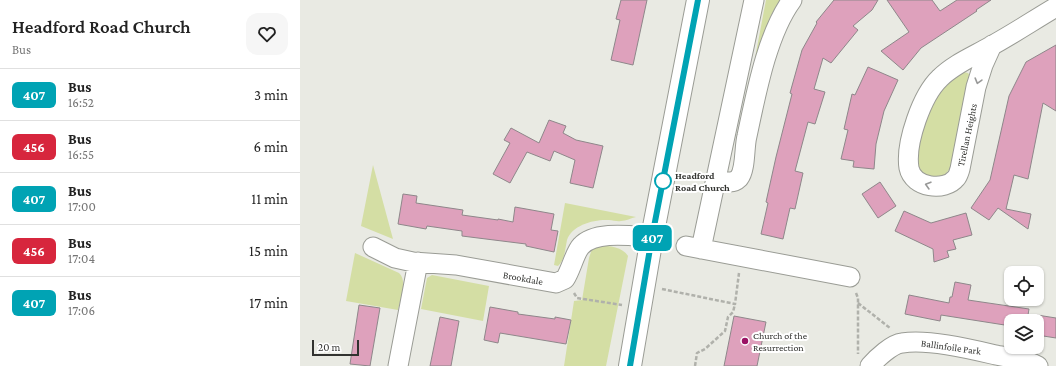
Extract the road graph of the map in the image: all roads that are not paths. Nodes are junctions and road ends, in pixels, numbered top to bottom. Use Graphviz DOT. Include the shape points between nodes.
graph roads {
  1 [pos="698,0"];
  2 [pos="754,0"];
  3 [pos="792,0"];
  4 [pos="1056,7"];
  5 [pos="992,45"];
  6 [pos="716,179"];
  7 [pos="652,237"];
  8 [pos="373,248"];
  9 [pos="418,262"];
  10 [pos="850,277"];
  11 [pos="864,362"];
  12 [pos="398,366"];
  13 [pos="630,366"];
  14 [pos="1038,366"];
  1 -- 7 [label="main road"];
  2 -- 6 [label="street"];
  3 -- 6 [label="street" via="773,35 758,86 741,174 734,182"];
  4 -- 5 [label="street, Tirellan Heights"];
  5 -- 5 [label="street, Tirellan Heights, one-way" via="976,87 957,177 939,187 927,186 912,175 909,168 913,132 922,105 933,86 952,67"];
  6 -- 10 [label="street" via="693,248"];
  7 -- 9 [label="street, Brookdale" via="598,236 590,239 580,246 566,279 556,283 456,265"];
  7 -- 13 [label="main road"];
  8 -- 9 [label="street, Brookdale" via="395,258"];
  9 -- 12 [label="street"];
  11 -- 14 [label="street, Ballinfoile Park" via="900,343 921,342 961,347"];
}
